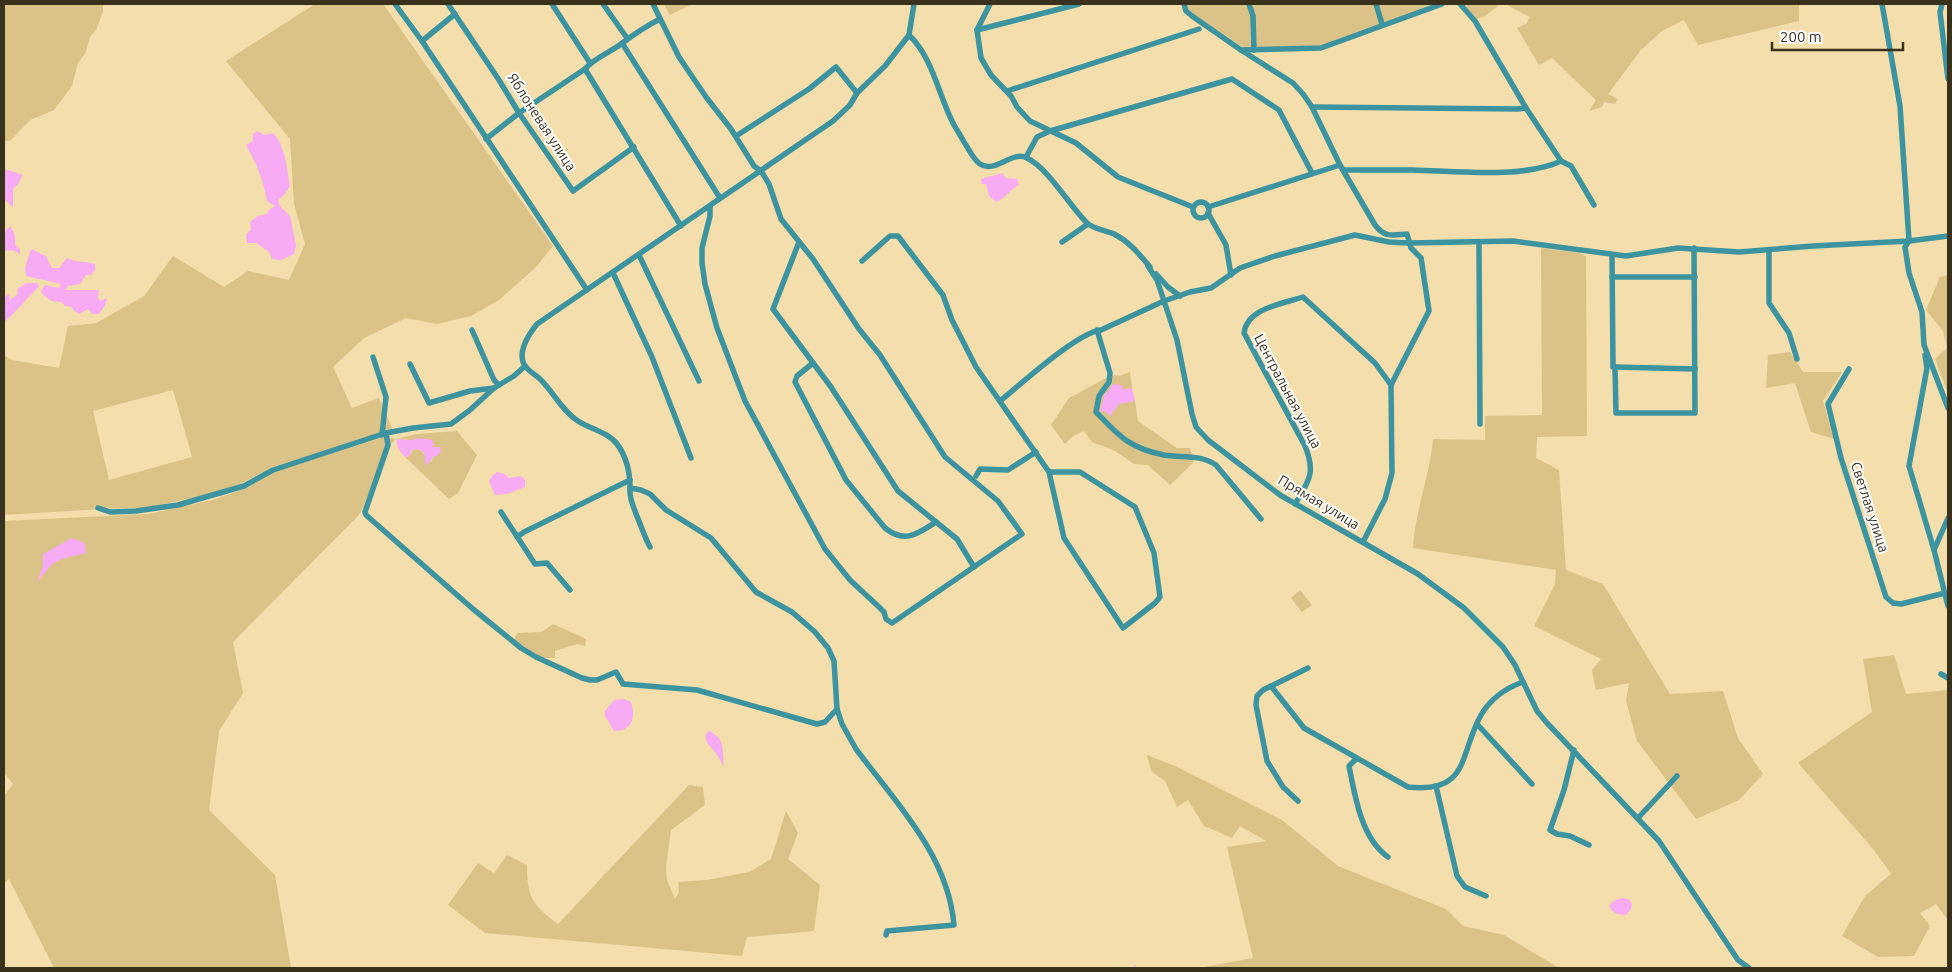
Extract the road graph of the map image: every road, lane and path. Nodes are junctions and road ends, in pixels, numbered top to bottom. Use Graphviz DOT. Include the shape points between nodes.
graph roads {
  1 [pos="395,4"];
  2 [pos="448,4"];
  3 [pos="552,4"];
  4 [pos="603,4"];
  5 [pos="653,4"];
  6 [pos="914,4"];
  7 [pos="990,4"];
  8 [pos="1079,4"];
  9 [pos="1184,4"];
  10 [pos="1249,4"];
  11 [pos="1376,4"];
  12 [pos="1442,4"];
  13 [pos="1460,4"];
  14 [pos="1882,4"];
  15 [pos="1942,4"];
  16 [pos="455,14"];
  17 [pos="660,19"];
  18 [pos="1382,24"];
  19 [pos="977,30"];
  20 [pos="1199,30"];
  21 [pos="909,35"];
  22 [pos="422,41"];
  23 [pos="624,41"];
  24 [pos="1241,50"];
  25 [pos="1254,50"];
  26 [pos="590,64"];
  27 [pos="585,69"];
  28 [pos="1948,79"];
  29 [pos="1007,91"];
  30 [pos="856,93"];
  31 [pos="1312,107"];
  32 [pos="1526,108"];
  33 [pos="519,114"];
  34 [pos="1050,131"];
  35 [pos="736,136"];
  36 [pos="486,140"];
  37 [pos="634,147"];
  38 [pos="1026,157"];
  39 [pos="1561,161"];
  40 [pos="1341,168"];
  41 [pos="762,171"];
  42 [pos="1312,173"];
  43 [pos="720,198"];
  44 [pos="1594,205"];
  45 [pos="710,206"];
  46 [pos="1192,207"];
  47 [pos="1208,210"];
  48 [pos="1088,224"];
  49 [pos="681,226"];
  50 [pos="1948,236"];
  51 [pos="1909,241"];
  52 [pos="799,242"];
  53 [pos="1062,242"];
  54 [pos="1479,242"];
  55 [pos="1409,243"];
  56 [pos="1694,248"];
  57 [pos="1769,250"];
  58 [pos="639,255"];
  59 [pos="1612,255"];
  60 [pos="862,261"];
  61 [pos="1148,266"];
  62 [pos="613,273"];
  63 [pos="1232,275"];
  64 [pos="1695,276"];
  65 [pos="1612,277"];
  66 [pos="587,290"];
  67 [pos="1180,296"];
  68 [pos="1164,301"];
  69 [pos="472,330"];
  70 [pos="1097,330"];
  71 [pos="1924,345"];
  72 [pos="373,356"];
  73 [pos="1797,359"];
  74 [pos="813,363"];
  75 [pos="410,364"];
  76 [pos="525,366"];
  77 [pos="1615,367"];
  78 [pos="1695,369"];
  79 [pos="1849,369"];
  80 [pos="699,381"];
  81 [pos="1390,385"];
  82 [pos="497,387"];
  83 [pos="1000,400"];
  84 [pos="1948,408"];
  85 [pos="1480,424"];
  86 [pos="384,434"];
  87 [pos="1036,452"];
  88 [pos="691,458"];
  89 [pos="1049,472"];
  90 [pos="976,476"];
  91 [pos="630,480"];
  92 [pos="630,488"];
  93 [pos="1295,504"];
  94 [pos="98,508"];
  95 [pos="501,512"];
  96 [pos="1948,518"];
  97 [pos="1261,519"];
  98 [pos="936,522"];
  99 [pos="516,537"];
  100 [pos="1363,542"];
  101 [pos="650,547"];
  102 [pos="1934,550"];
  103 [pos="974,567"];
  104 [pos="570,590"];
  105 [pos="1945,593"];
  106 [pos="1948,606"];
  107 [pos="1308,668"];
  108 [pos="1941,674"];
  109 [pos="1948,678"];
  110 [pos="1523,682"];
  111 [pos="1271,686"];
  112 [pos="837,709"];
  113 [pos="1477,724"];
  114 [pos="1574,750"];
  115 [pos="1356,759"];
  116 [pos="1677,776"];
  117 [pos="1532,784"];
  118 [pos="1436,786"];
  119 [pos="1298,801"];
  120 [pos="1638,818"];
  121 [pos="1589,845"];
  122 [pos="1388,857"];
  123 [pos="1486,896"];
  124 [pos="886,935"];
  125 [pos="1749,968"];
  1 -- 22 [label="street"];
  2 -- 16 [label="street, Яблоневая улица"];
  3 -- 26 [label="street"];
  4 -- 23 [label="street"];
  5 -- 17 [label="street"];
  6 -- 21 [label="street"];
  7 -- 19 [label="street"];
  8 -- 19 [label="street"];
  9 -- 24 [label="street" via="1192,16"];
  10 -- 25 [label="street" via="1254,16"];
  11 -- 18 [label="street"];
  12 -- 18 [label="street"];
  13 -- 32 [label="street" via="1476,21"];
  14 -- 51 [label="street" via="1900,106"];
  15 -- 28 [label="street" via="1940,12"];
  16 -- 22 [label="street"];
  16 -- 33 [label="street, Яблоневая улица"];
  17 -- 23 [label="street"];
  17 -- 35 [label="street" via="679,57"];
  18 -- 25 [label="street" via="1321,48"];
  19 -- 29 [label="street" via="981,58 991,75"];
  20 -- 29 [label="street"];
  21 -- 30 [label="street" via="885,66"];
  21 -- 38 [label="street" via="926,55 953,123 980,164 995,165"];
  22 -- 36 [label="street"];
  23 -- 26 [label="street"];
  23 -- 43 [label="street"];
  24 -- 25 [label="street"];
  24 -- 31 [label="street" via="1293,83"];
  26 -- 27 [label="street"];
  27 -- 33 [label="street"];
  27 -- 37 [label="street"];
  29 -- 34 [label="street" via="1030,121"];
  30 -- 35 [label="street" via="836,67 809,89"];
  30 -- 41 [label="street" via="850,105 833,121"];
  31 -- 32 [label="street"];
  31 -- 40 [label="street"];
  32 -- 39 [label="street"];
  33 -- 36 [label="street"];
  33 -- 37 [label="street, Яблоневая улица" via="573,191"];
  34 -- 38 [label="street" via="1037,137"];
  34 -- 42 [label="street" via="1232,79 1278,110"];
  34 -- 46 [label="street" via="1076,143 1118,178"];
  35 -- 41 [label="street" via="754,166"];
  36 -- 66 [label="street"];
  37 -- 49 [label="street"];
  38 -- 48 [label="street" via="1049,177"];
  39 -- 40 [label="street" via="1525,171"];
  39 -- 44 [label="street" via="1571,166"];
  40 -- 42 [label="street"];
  40 -- 55 [label="street" via="1380,232 1407,234"];
  41 -- 43 [label="street"];
  41 -- 52 [label="street" via="781,219"];
  42 -- 47 [label="street"];
  43 -- 45 [label="street"];
  45 -- 49 [label="street"];
  45 -- 103 [label="street" via="702,263 717,328 745,401 816,535 836,564 892,623"];
  46 -- 47 [label="street" via="1200,201"];
  46 -- 47 [label="street" via="1199,218 1204,217"];
  47 -- 63 [label="street" via="1226,245"];
  48 -- 53 [label="street"];
  48 -- 61 [label="street" via="1129,244"];
  49 -- 58 [label="street"];
  50 -- 51 [label="street"];
  51 -- 57 [label="street"];
  51 -- 71 [label="street" via="1905,247 1909,273 1922,312"];
  52 -- 74 [label="street" via="773,309"];
  52 -- 103 [label="street" via="880,356 945,457 998,501 1022,534"];
  54 -- 55 [label="street"];
  54 -- 59 [label="street" via="1513,241"];
  54 -- 85 [label="street"];
  55 -- 63 [label="street" via="1355,235 1275,256 1240,268"];
  55 -- 81 [label="street" via="1421,258 1429,311"];
  56 -- 57 [label="street" via="1726,252"];
  56 -- 59 [label="street"];
  56 -- 64 [label="street"];
  57 -- 73 [label="street" via="1769,303 1789,333"];
  58 -- 62 [label="street"];
  58 -- 80 [label="street"];
  59 -- 65 [label="street"];
  60 -- 83 [label="street" via="890,236 898,236 943,295 965,348"];
  61 -- 67 [label="street"];
  61 -- 68 [label="street, Прямая улица"];
  62 -- 66 [label="street"];
  62 -- 88 [label="street" via="655,365"];
  63 -- 67 [label="street" via="1211,288"];
  64 -- 65 [label="street"];
  64 -- 78 [label="street"];
  65 -- 77 [label="street" via="1612,367"];
  66 -- 76 [label="street" via="537,324 530,333 523,354"];
  67 -- 68 [label="street"];
  68 -- 70 [label="street"];
  68 -- 93 [label="street, Прямая улица" via="1177,340 1196,427 1222,453"];
  69 -- 82 [label="street"];
  70 -- 83 [label="street" via="1074,341"];
  70 -- 97 [label="street" via="1110,373 1109,382 1099,396 1096,412 1130,445 1164,455 1202,458 1216,465"];
  71 -- 84 [label="street"];
  71 -- 102 [label="street" via="1927,368 1909,466"];
  72 -- 86 [label="street" via="386,397"];
  74 -- 98 [label="street" via="898,491"];
  74 -- 98 [label="street" via="797,376 796,382 846,480 891,533 903,537 916,534"];
  75 -- 82 [label="street" via="429,403"];
  76 -- 82 [label="street"];
  76 -- 91 [label="street" via="575,420 612,439 626,463"];
  77 -- 78 [label="street"];
  77 -- 78 [label="street" via="1616,413 1695,413"];
  79 -- 105 [label="street, Светлая улица" via="1828,404 1841,458 1886,596 1893,603 1901,604"];
  81 -- 93 [label="street, Центральная улица" via="1375,363 1302,297 1249,319 1244,333 1309,456 1312,472"];
  81 -- 100 [label="street" via="1392,473 1385,499"];
  82 -- 86 [label="street" via="451,424"];
  83 -- 87 [label="street"];
  86 -- 94 [label="street" via="273,470 244,486 178,505 127,512"];
  86 -- 112 [label="street" via="388,445 366,515 521,648 582,678 597,680 616,672 623,684 697,690 817,724 824,722"];
  87 -- 89 [label="street"];
  87 -- 90 [label="street" via="1008,470 980,469"];
  89 -- 89 [label="street" via="1080,472 1134,507 1147,532 1154,553 1160,597 1123,628 1064,538"];
  91 -- 92 [label="street"];
  91 -- 99 [label="street"];
  92 -- 101 [label="street" via="630,502"];
  92 -- 112 [label="street" via="650,494 666,510 712,538 756,592 792,612 815,632 834,661"];
  93 -- 100 [label="street, Прямая улица"];
  95 -- 99 [label="street"];
  96 -- 102 [label="street"];
  98 -- 103 [label="street" via="957,539"];
  99 -- 104 [label="street" via="535,564 548,563"];
  100 -- 110 [label="street, Прямая улица" via="1418,574 1464,608 1503,647"];
  102 -- 105 [label="street"];
  105 -- 106 [label="street"];
  107 -- 111 [label="street"];
  108 -- 109 [label="street"];
  110 -- 113 [label="street" via="1496,696"];
  110 -- 114 [label="street, Прямая улица" via="1537,711"];
  111 -- 115 [label="street" via="1304,728"];
  111 -- 119 [label="street" via="1257,696 1256,704 1267,761 1283,787"];
  112 -- 124 [label="street" via="856,750 915,826 939,868 951,899 954,925 888,931"];
  113 -- 117 [label="street"];
  113 -- 118 [label="street" via="1458,770 1448,781"];
  114 -- 120 [label="street, Прямая улица"];
  114 -- 121 [label="street" via="1550,830"];
  115 -- 118 [label="street" via="1408,787"];
  115 -- 122 [label="street" via="1349,766 1354,792 1369,836"];
  116 -- 120 [label="street"];
  118 -- 123 [label="street" via="1457,876 1465,887"];
  120 -- 125 [label="street, Прямая улица" via="1659,841 1738,960"];
}
